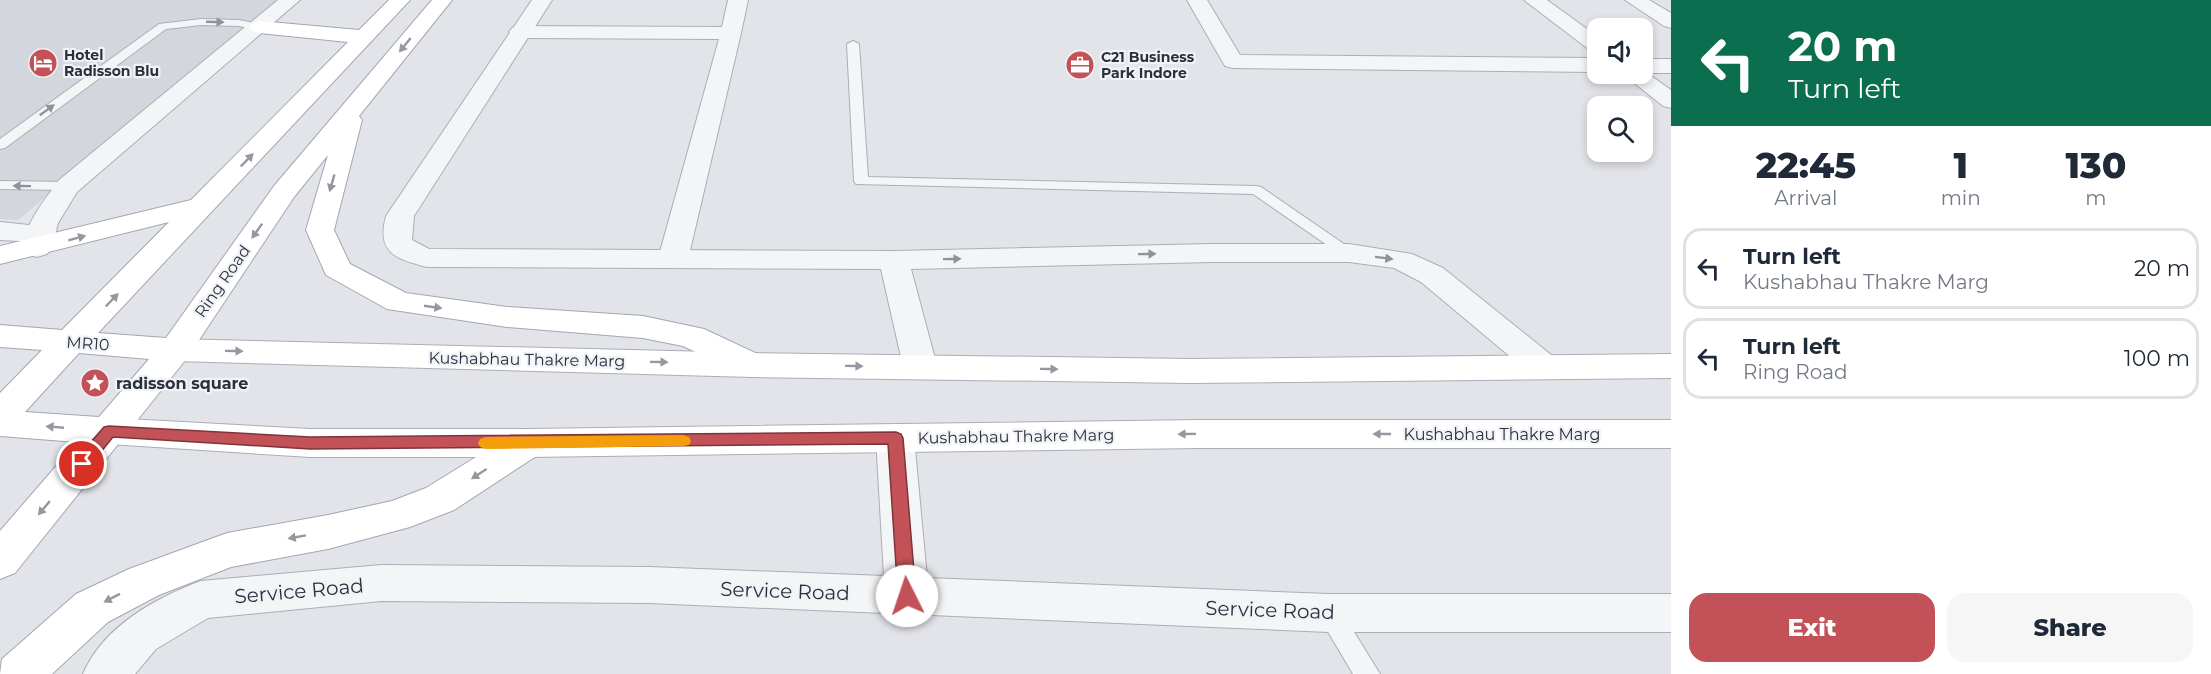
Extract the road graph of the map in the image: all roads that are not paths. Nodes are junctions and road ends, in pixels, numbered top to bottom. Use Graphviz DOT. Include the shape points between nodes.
graph roads {
  1 [pos="290,0"];
  2 [pos="400,0"];
  3 [pos="442,0"];
  4 [pos="542,0"];
  5 [pos="738,0"];
  6 [pos="1197,0"];
  7 [pos="1533,0"];
  8 [pos="1635,0"];
  9 [pos="1671,22"];
  10 [pos="259,27"];
  11 [pos="519,32"];
  12 [pos="731,33"];
  13 [pos="364,37"];
  14 [pos="1587,39"];
  15 [pos="853,44"];
  16 [pos="1587,65"];
  17 [pos="1653,66"];
  18 [pos="1671,66"];
  19 [pos="1648,84"];
  20 [pos="1671,101"];
  21 [pos="354,107"];
  22 [pos="0,145"];
  23 [pos="0,185"];
  24 [pos="68,186"];
  25 [pos="203,206"];
  26 [pos="0,231"];
  27 [pos="38,240"];
  28 [pos="1349,253"];
  29 [pos="0,255"];
  30 [pos="673,259"];
  31 [pos="894,260"];
  32 [pos="0,336"];
  33 [pos="71,342"];
  34 [pos="175,350"];
  35 [pos="752,365"];
  36 [pos="920,366"];
  37 [pos="1543,366"];
  38 [pos="1671,366"];
  39 [pos="0,415"];
  40 [pos="0,423"];
  41 [pos="109,431"];
  42 [pos="1671,434"];
  43 [pos="896,438"];
  44 [pos="528,443"];
  45 [pos="0,561"];
  46 [pos="907,596"];
  47 [pos="1329,613"];
  48 [pos="1671,613"];
  49 [pos="19,674"];
  50 [pos="106,674"];
  51 [pos="1367,674"];
  1 -- 10 [label="street"];
  2 -- 13 [label="main road"];
  3 -- 21 [label="main road, Ring Road, one-way"];
  4 -- 11 [label="street"];
  5 -- 12 [label="street"];
  6 -- 16 [label="street" via="1233,61"];
  7 -- 14 [label="street"];
  8 -- 9 [label="street"];
  10 -- 13 [label="main road"];
  22 -- 10 [label="lane, one-way" via="163,26 201,22"];
  10 -- 24 [label="street"];
  11 -- 12 [label="street"];
  11 -- 30 [label="street" via="400,216 394,235 398,245 427,258"];
  12 -- 30 [label="street"];
  25 -- 13 [label="main road, one-way"];
  15 -- 28 [label="lane" via="861,181 1256,190"];
  17 -- 18 [label="street"];
  19 -- 20 [label="street"];
  21 -- 34 [label="main road, Ring Road, one-way" via="284,192"];
  21 -- 35 [label="main road, one-way" via="320,230 336,268 398,302 507,317 643,327 692,338"];
  24 -- 23 [label="lane, one-way"];
  24 -- 27 [label="street" via="50,210"];
  27 -- 25 [label="main road, one-way"];
  33 -- 25 [label="main road, one-way"];
  26 -- 27 [label="street"];
  27 -- 29 [label="main road"];
  31 -- 28 [label="street, one-way"];
  28 -- 37 [label="street, one-way" via="1401,260 1432,275"];
  30 -- 31 [label="street"];
  31 -- 36 [label="street"];
  32 -- 33 [label="main road, MR10"];
  33 -- 34 [label="main road, MR10"];
  33 -- 39 [label="main road"];
  34 -- 35 [label="main road, Kushabhau Thakre Marg, one-way"];
  34 -- 41 [label="main road, Ring Road"];
  35 -- 36 [label="main road, Kushabhau Thakre Marg, one-way"];
  36 -- 37 [label="main road, Kushabhau Thakre Marg, one-way" via="1189,371"];
  37 -- 38 [label="main road, Kushabhau Thakre Marg"];
  41 -- 40 [label="main road, one-way"];
  41 -- 44 [label="main road, Kushabhau Thakre Marg" via="310,443"];
  41 -- 45 [label="main road, Ring Road, one-way"];
  42 -- 43 [label="main road, Kushabhau Thakre Marg, one-way"];
  43 -- 44 [label="main road, Kushabhau Thakre Marg"];
  43 -- 46 [label="street"];
  44 -- 49 [label="main road, one-way" via="440,500 396,516 228,550 144,582 92,608"];
  46 -- 47 [label="street, Service Road"];
  46 -- 50 [label="street, Service Road" via="649,585 381,583 201,600 140,635"];
  47 -- 48 [label="street, Service Road"];
  47 -- 51 [label="lane"];
}
